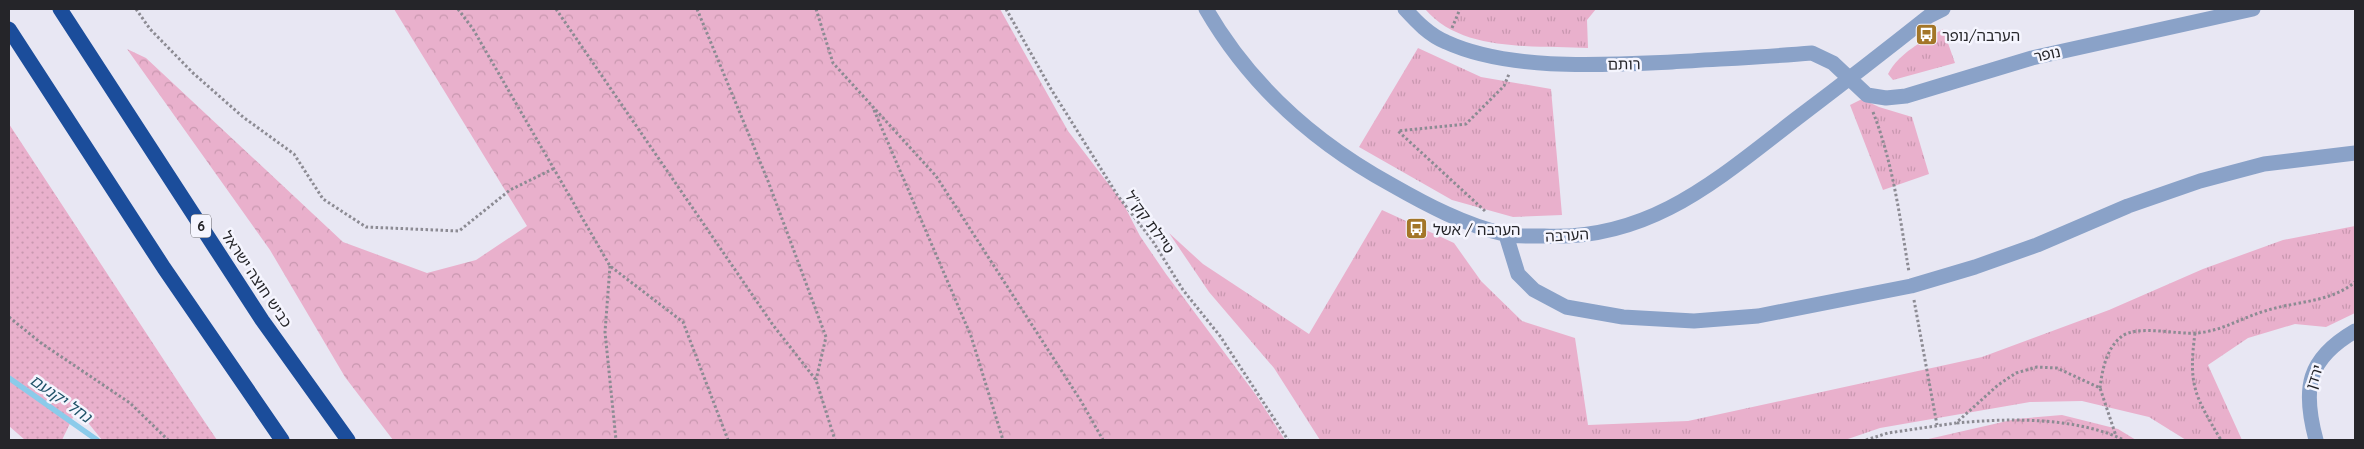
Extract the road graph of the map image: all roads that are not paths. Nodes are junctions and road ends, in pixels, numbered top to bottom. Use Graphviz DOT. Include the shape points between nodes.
graph roads {
  1 [pos="60,9"];
  2 [pos="1206,9"];
  3 [pos="1405,9"];
  4 [pos="1943,9"];
  5 [pos="2253,9"];
  6 [pos="9,29"];
  7 [pos="1848,79"];
  8 [pos="2355,154"];
  9 [pos="1506,235"];
  10 [pos="2355,331"];
  11 [pos="282,440"];
  12 [pos="348,440"];
  13 [pos="2316,440"];
  1 -- 12 [label="highway, כביש חוצה ישראל / 6" via="262,320"];
  2 -- 9 [label="street, הערבה" via="1245,66 1310,133 1363,170 1413,198 1461,220"];
  3 -- 7 [label="street, רותם" via="1423,28 1445,42 1480,54 1550,64 1625,64 1812,54 1832,63"];
  4 -- 7 [label="street, הערבה" via="1929,16"];
  5 -- 7 [label="street, נופר" via="2032,58 1906,96 1886,98 1867,95"];
  6 -- 11 [label="highway" via="164,268"];
  7 -- 9 [label="street, הערבה" via="1716,181 1674,207 1630,226 1587,236"];
  8 -- 9 [label="street" via="2264,164 2200,181 1975,267 1911,286 1758,316 1694,321 1623,317 1566,307 1534,290 1518,274"];
  10 -- 13 [label="street, ירדן" via="2335,343 2318,361 2308,390 2310,421"];
}
